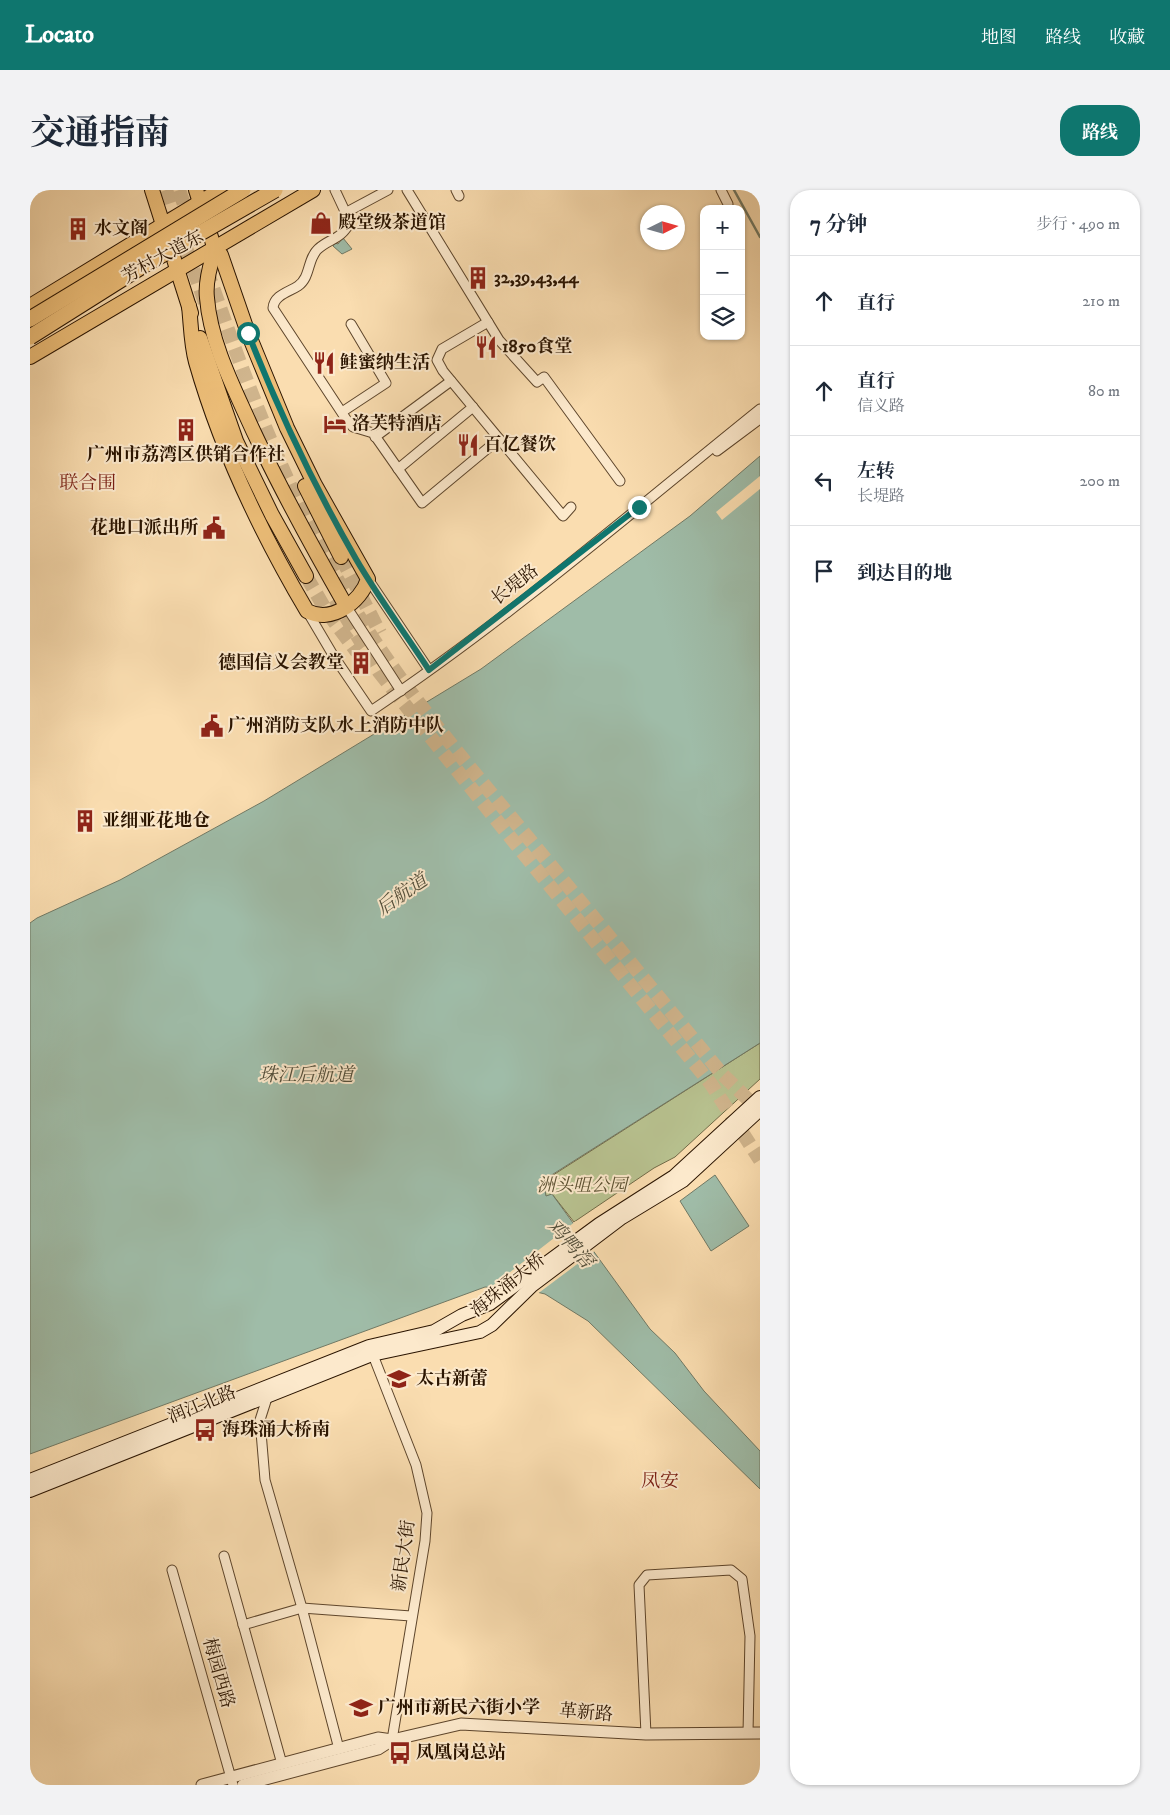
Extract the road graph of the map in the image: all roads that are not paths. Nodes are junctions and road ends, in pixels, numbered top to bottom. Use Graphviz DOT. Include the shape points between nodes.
graph roads {
  1 [pos="152,190"];
  2 [pos="220,190"];
  3 [pos="243,190"];
  4 [pos="275,190"];
  5 [pos="314,190"];
  6 [pos="334,190"];
  7 [pos="388,190"];
  8 [pos="407,190"];
  9 [pos="721,190"];
  10 [pos="198,196"];
  11 [pos="728,204"];
  12 [pos="346,213"];
  13 [pos="164,225"];
  14 [pos="215,250"];
  15 [pos="177,270"];
  16 [pos="85,273"];
  17 [pos="30,306"];
  18 [pos="189,306"];
  19 [pos="107,310"];
  20 [pos="30,319"];
  21 [pos="488,322"];
  22 [pos="351,324"];
  23 [pos="30,337"];
  24 [pos="30,357"];
  25 [pos="451,381"];
  26 [pos="472,407"];
  27 [pos="760,409"];
  28 [pos="342,412"];
  29 [pos="760,419"];
  30 [pos="375,437"];
  31 [pos="499,439"];
  32 [pos="398,469"];
  33 [pos="674,478"];
  34 [pos="620,481"];
  35 [pos="571,507"];
  36 [pos="341,557"];
  37 [pos="306,576"];
  38 [pos="368,579"];
  39 [pos="346,606"];
  40 [pos="307,611"];
  41 [pos="429,670"];
  42 [pos="401,691"];
  43 [pos="760,1097"];
  44 [pos="760,1110"];
  45 [pos="705,1154"];
  46 [pos="384,1347"];
  47 [pos="371,1351"];
  48 [pos="267,1398"];
  49 [pos="30,1480"];
  50 [pos="30,1491"];
  51 [pos="224,1556"];
  52 [pos="172,1570"];
  53 [pos="302,1608"];
  54 [pos="411,1616"];
  55 [pos="243,1625"];
  56 [pos="646,1734"];
  57 [pos="756,1734"];
  58 [pos="392,1740"];
  59 [pos="339,1749"];
  60 [pos="282,1764"];
  61 [pos="231,1782"];
  62 [pos="202,1785"];
  63 [pos="243,1785"];
  1 -- 13 [label="main road"];
  2 -- 10 [label="main road, 芳村大道东"];
  3 -- 20 [label="highway, 芳村大道东, bridge"];
  4 -- 23 [label="highway, 芳村大道东, bridge" via="141,267"];
  5 -- 14 [label="main road, 芳村大道东"];
  6 -- 12 [label="street"];
  7 -- 12 [label="street"];
  8 -- 21 [label="street"];
  9 -- 11 [label="street"];
  10 -- 13 [label="main road, 芳村大道东"];
  10 -- 14 [label="main road"];
  12 -- 28 [label="street" via="350,222 347,229 338,238 318,248 305,279 276,299 273,308"];
  13 -- 15 [label="main road"];
  13 -- 16 [label="main road, 芳村大道东"];
  14 -- 15 [label="main road, 芳村大道东"];
  14 -- 36 [label="main road" via="271,416"];
  14 -- 38 [label="main road" via="221,255 298,454"];
  14 -- 39 [label="main road" via="206,296 228,374 280,489"];
  15 -- 18 [label="main road"];
  15 -- 19 [label="main road, 芳村大道东"];
  16 -- 17 [label="main road, 芳村大道东"];
  16 -- 19 [label="main road"];
  18 -- 37 [label="main road" via="236,441"];
  18 -- 40 [label="main road" via="196,361 229,454 254,513"];
  19 -- 24 [label="main road, 芳村大道东"];
  21 -- 25 [label="street" via="438,354 437,360"];
  21 -- 34 [label="street" via="499,340 537,382 544,376"];
  22 -- 28 [label="street" via="386,383"];
  25 -- 26 [label="street"];
  25 -- 30 [label="street"];
  26 -- 31 [label="street"];
  26 -- 32 [label="street"];
  27 -- 33 [label="street"];
  28 -- 30 [label="street" via="354,427 373,433"];
  29 -- 33 [label="street"];
  30 -- 32 [label="street"];
  31 -- 32 [label="street" via="422,503"];
  31 -- 35 [label="street" via="564,516"];
  33 -- 41 [label="street, 长堤路"];
  38 -- 39 [label="main road" via="363,593"];
  38 -- 41 [label="street"];
  39 -- 40 [label="main road" via="324,616"];
  39 -- 42 [label="street"];
  40 -- 42 [label="street, 长堤路" via="371,711"];
  41 -- 42 [label="street, 长堤路"];
  43 -- 45 [label="main road"];
  44 -- 45 [label="main road"];
  45 -- 46 [label="main road, 海珠涌大桥" via="599,1224 498,1299 434,1332"];
  45 -- 46 [label="main road, 海珠涌大桥" via="683,1181 622,1218 532,1286 480,1332"];
  46 -- 47 [label="main road, 润江北路"];
  47 -- 48 [label="main road, 润江北路"];
  47 -- 49 [label="main road, 润江北路"];
  47 -- 54 [label="street, 新民大街" via="416,1465 427,1513"];
  48 -- 50 [label="main road, 润江北路"];
  48 -- 53 [label="street" via="260,1420 264,1480"];
  51 -- 55 [label="street"];
  52 -- 61 [label="street, 梅园西路"];
  53 -- 54 [label="street"];
  53 -- 55 [label="street"];
  53 -- 59 [label="street"];
  54 -- 58 [label="street, 新民大街"];
  55 -- 60 [label="street"];
  56 -- 57 [label="street, 革新路"];
  56 -- 57 [label="street" via="639,1585 647,1575 731,1570 742,1579 750,1636"];
  56 -- 58 [label="street, 革新路" via="461,1724"];
  58 -- 59 [label="street, 革新路" via="378,1738"];
  58 -- 63 [label="street, 革新路" via="378,1749"];
  59 -- 60 [label="street, 革新路"];
  60 -- 61 [label="street, 革新路"];
  61 -- 62 [label="street, 革新路"];
}
